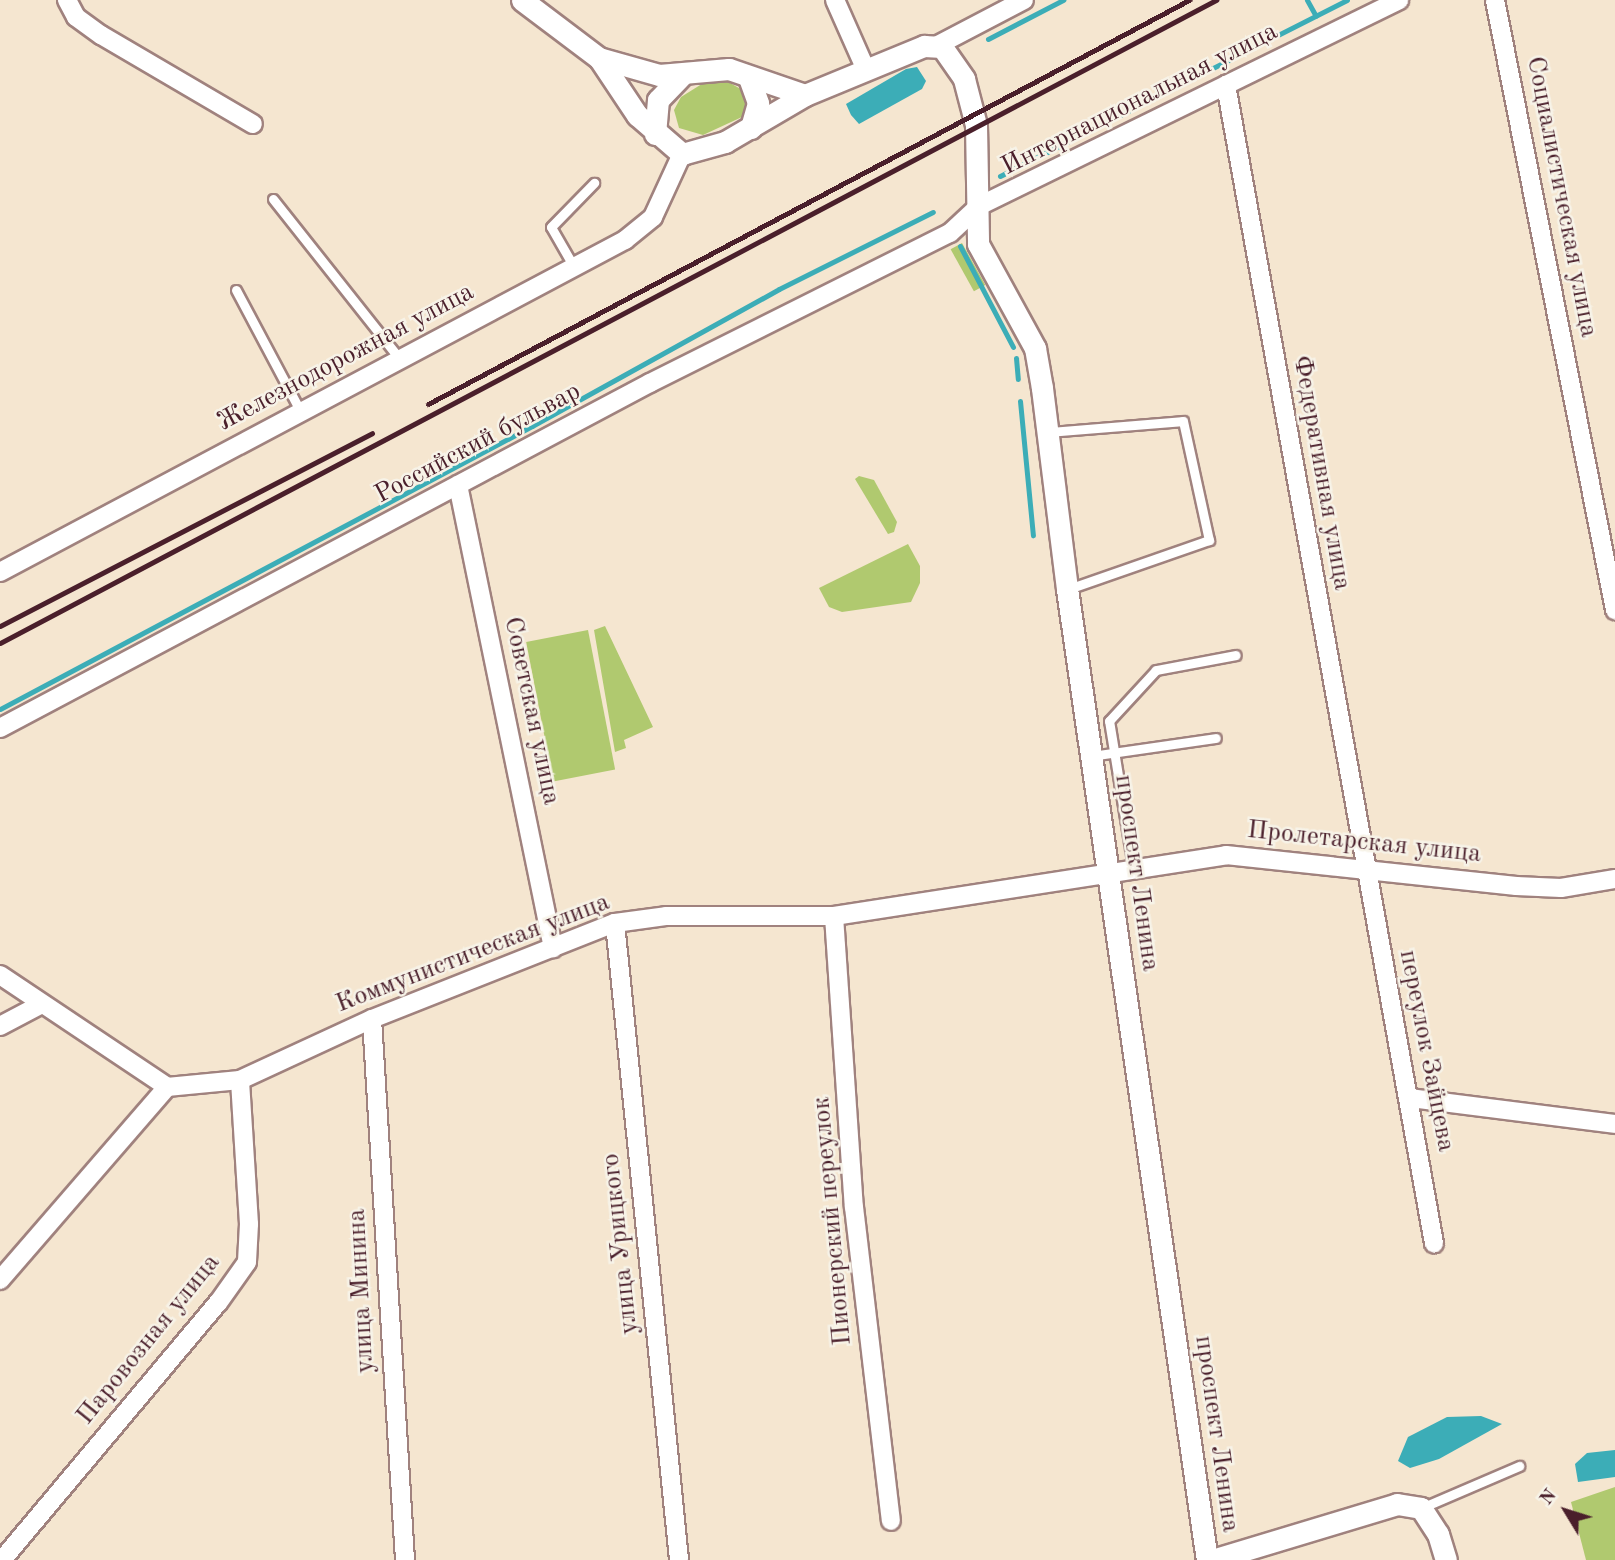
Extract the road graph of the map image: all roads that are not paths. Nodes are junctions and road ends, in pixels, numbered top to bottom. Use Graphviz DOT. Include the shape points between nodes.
graph roads {
  1 [pos="67,0"];
  2 [pos="522,0"];
  3 [pos="835,0"];
  4 [pos="1024,0"];
  5 [pos="1399,0"];
  6 [pos="1495,0"];
  7 [pos="931,46"];
  8 [pos="599,58"];
  9 [pos="866,70"];
  10 [pos="682,75"];
  11 [pos="749,78"];
  12 [pos="1226,85"];
  13 [pos="805,95"];
  14 [pos="253,124"];
  15 [pos="751,128"];
  16 [pos="655,134"];
  17 [pos="682,154"];
  18 [pos="594,183"];
  19 [pos="273,199"];
  20 [pos="979,206"];
  21 [pos="574,267"];
  22 [pos="236,290"];
  23 [pos="399,358"];
  24 [pos="301,412"];
  25 [pos="1048,432"];
  26 [pos="458,485"];
  27 [pos="0,572"];
  28 [pos="1067,590"];
  29 [pos="1615,610"];
  30 [pos="1236,655"];
  31 [pos="0,728"];
  32 [pos="1216,738"];
  33 [pos="1114,752"];
  34 [pos="1091,756"];
  35 [pos="1133,867"];
  36 [pos="1364,870"];
  37 [pos="1108,874"];
  38 [pos="1615,879"];
  39 [pos="834,916"];
  40 [pos="615,923"];
  41 [pos="553,948"];
  42 [pos="0,975"];
  43 [pos="40,1005"];
  44 [pos="372,1019"];
  45 [pos="0,1026"];
  46 [pos="240,1080"];
  47 [pos="167,1087"];
  48 [pos="1410,1098"];
  49 [pos="1615,1124"];
  50 [pos="1434,1243"];
  51 [pos="0,1280"];
  52 [pos="1519,1466"];
  53 [pos="1421,1508"];
  54 [pos="891,1521"];
  55 [pos="2,1560"];
  56 [pos="405,1560"];
  57 [pos="679,1560"];
  58 [pos="1210,1560"];
  59 [pos="1446,1560"];
  1 -- 14 [label="street" via="76,18 101,35"];
  2 -- 8 [label="street"];
  3 -- 9 [label="street"];
  4 -- 7 [label="street"];
  5 -- 12 [label="street, Интернациональная улица"];
  6 -- 29 [label="street, Социалистическая улица"];
  7 -- 9 [label="street"];
  7 -- 20 [label="street, проспект Ленина" via="953,59 971,100"];
  8 -- 10 [label="street" via="647,72"];
  8 -- 16 [label="street"];
  9 -- 13 [label="street"];
  10 -- 11 [label="street" via="712,68"];
  10 -- 16 [label="street" via="658,100"];
  11 -- 13 [label="street"];
  11 -- 15 [label="street" via="758,103"];
  12 -- 20 [label="street, Интернациональная улица"];
  12 -- 36 [label="street, Федеративная улица"];
  13 -- 15 [label="street"];
  15 -- 17 [label="street" via="705,151"];
  16 -- 17 [label="street"];
  17 -- 21 [label="street, Железнодорожная улица" via="653,217 625,240"];
  18 -- 21 [label="lane" via="551,227"];
  19 -- 23 [label="lane"];
  20 -- 25 [label="street, проспект Ленина" via="978,244 1035,348"];
  20 -- 26 [label="street, Российский бульвар" via="950,233"];
  21 -- 23 [label="street, Железнодорожная улица"];
  22 -- 24 [label="lane"];
  23 -- 24 [label="street, Железнодорожная улица"];
  24 -- 27 [label="street, Железнодорожная улица"];
  25 -- 28 [label="street, проспект Ленина"];
  25 -- 28 [label="lane" via="1183,421 1209,540"];
  26 -- 31 [label="street, Российский бульвар"];
  26 -- 41 [label="street, Советская улица"];
  28 -- 34 [label="street, проспект Ленина"];
  30 -- 33 [label="lane" via="1157,670 1109,720"];
  32 -- 33 [label="lane"];
  33 -- 34 [label="lane"];
  33 -- 35 [label="lane"];
  34 -- 37 [label="street, проспект Ленина"];
  35 -- 36 [label="street, Пролетарская улица" via="1226,855"];
  35 -- 37 [label="street, Пролетарская улица"];
  36 -- 38 [label="street, Пролетарская улица" via="1561,888"];
  36 -- 48 [label="street, переулок Зайцева"];
  37 -- 39 [label="street, Коммунистическая улица"];
  37 -- 58 [label="street, проспект Ленина"];
  39 -- 40 [label="street, Коммунистическая улица" via="666,916"];
  39 -- 54 [label="street, Пионерский переулок" via="854,1207"];
  40 -- 41 [label="street, Коммунистическая улица"];
  40 -- 57 [label="street, улица Урицкого"];
  41 -- 44 [label="street, Коммунистическая улица"];
  42 -- 43 [label="street"];
  43 -- 45 [label="street"];
  43 -- 47 [label="street"];
  44 -- 46 [label="street, Коммунистическая улица"];
  44 -- 56 [label="street, улица Минина"];
  46 -- 47 [label="street, Коммунистическая улица"];
  46 -- 55 [label="street, Паровозная улица" via="247,1262 218,1303"];
  47 -- 51 [label="street"];
  48 -- 49 [label="street"];
  48 -- 50 [label="street, переулок Зайцева"];
  52 -- 53 [label="lane"];
  53 -- 58 [label="street" via="1397,1504"];
  53 -- 59 [label="street" via="1438,1534"];
}
